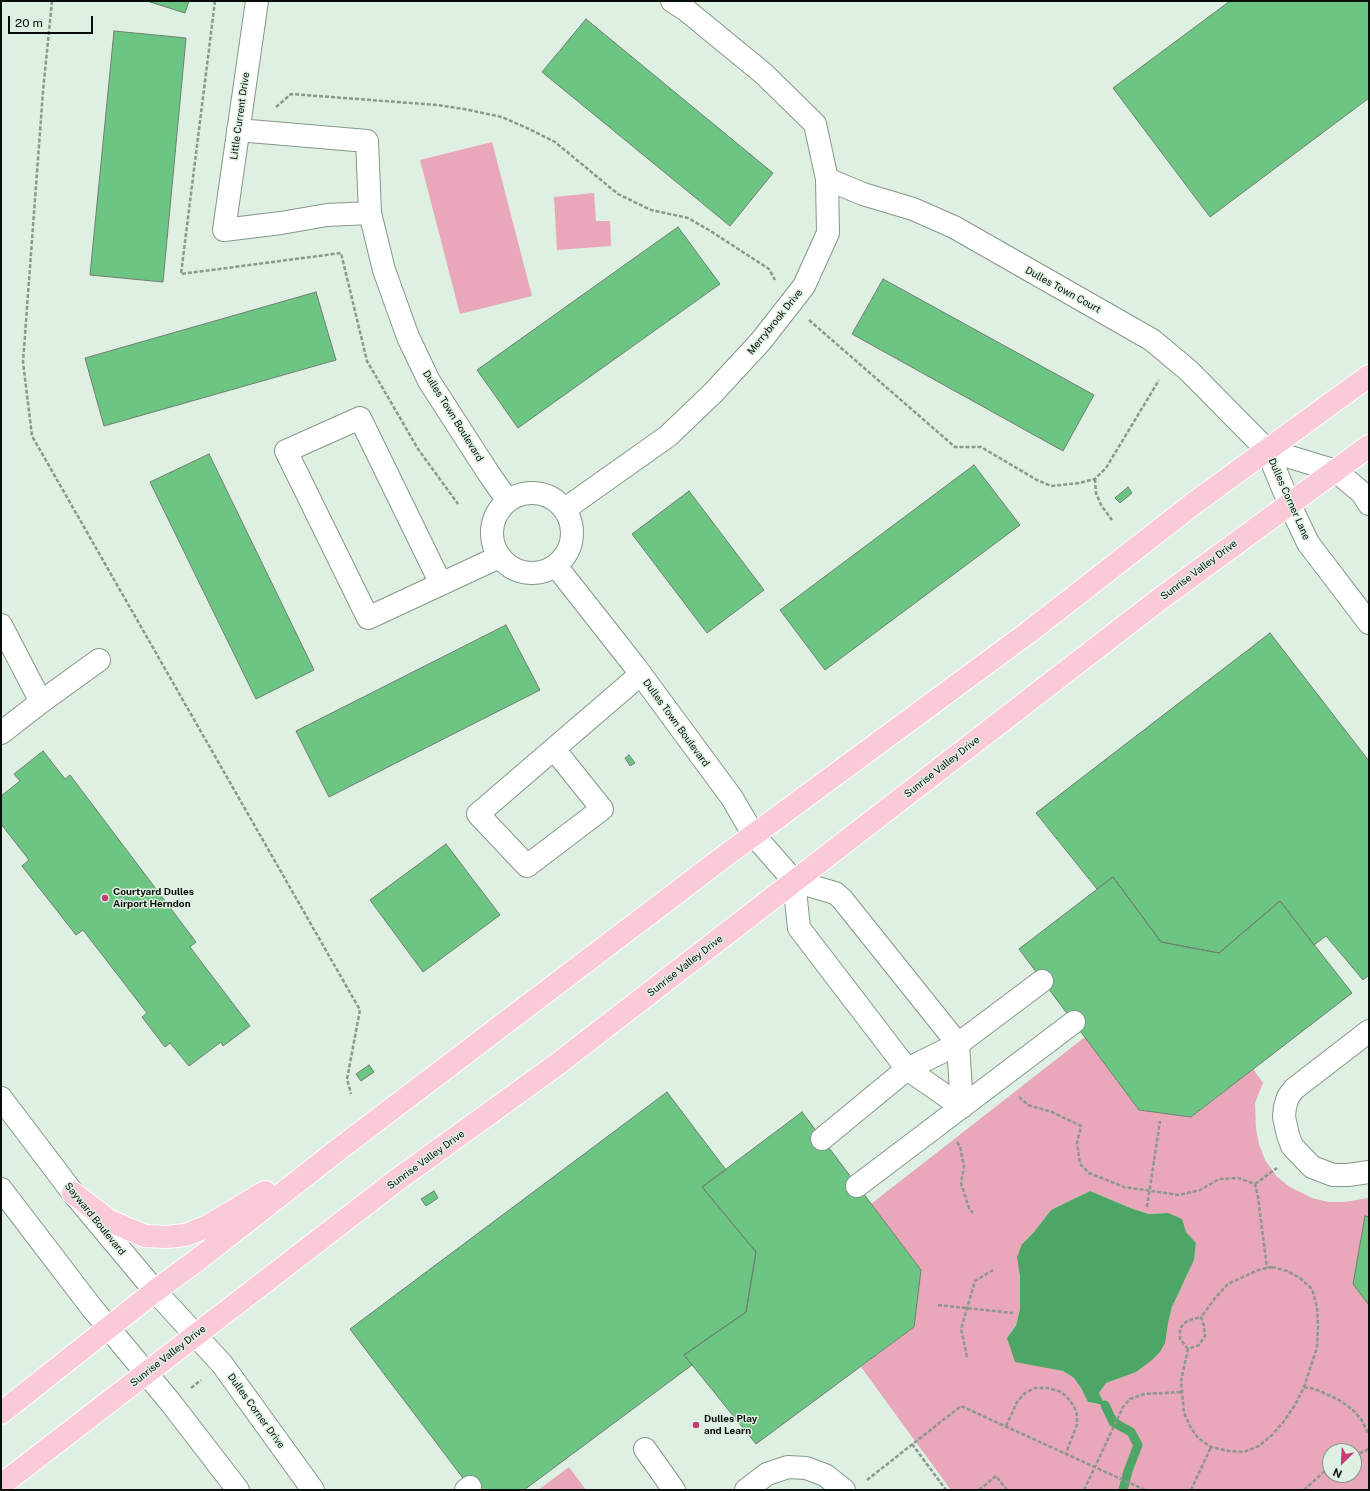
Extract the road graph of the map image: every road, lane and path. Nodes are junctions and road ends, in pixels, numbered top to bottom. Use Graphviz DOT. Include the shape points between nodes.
graph roads {
  1 [pos="52,1"];
  2 [pos="215,1"];
  3 [pos="257,1"];
  4 [pos="672,1"];
  5 [pos="238,130"];
  6 [pos="271,133"];
  7 [pos="827,179"];
  8 [pos="370,213"];
  9 [pos="790,304"];
  10 [pos="1173,357"];
  11 [pos="1369,376"];
  12 [pos="1369,446"];
  13 [pos="1267,450"];
  14 [pos="1336,471"];
  15 [pos="1095,480"];
  16 [pos="508,501"];
  17 [pos="1289,503"];
  18 [pos="458,504"];
  19 [pos="1369,504"];
  20 [pos="565,509"];
  21 [pos="1112,520"];
  22 [pos="499,557"];
  23 [pos="556,566"];
  24 [pos="441,584"];
  25 [pos="1369,623"];
  26 [pos="1,625"];
  27 [pos="99,660"];
  28 [pos="641,674"];
  29 [pos="41,702"];
  30 [pos="1,733"];
  31 [pos="554,749"];
  32 [pos="753,834"];
  33 [pos="794,881"];
  34 [pos="1042,980"];
  35 [pos="1074,1022"];
  36 [pos="1369,1031"];
  37 [pos="958,1044"];
  38 [pos="908,1069"];
  39 [pos="1004,1075"];
  40 [pos="351,1094"];
  41 [pos="1,1098"];
  42 [pos="962,1107"];
  43 [pos="1160,1121"];
  44 [pos="942,1122"];
  45 [pos="822,1139"];
  46 [pos="343,1146"];
  47 [pos="1280,1165"];
  48 [pos="1369,1172"];
  49 [pos="1255,1184"];
  50 [pos="858,1186"];
  51 [pos="1,1189"];
  52 [pos="1149,1190"];
  53 [pos="72,1193"];
  54 [pos="1147,1207"];
  55 [pos="973,1213"];
  56 [pos="1267,1268"];
  57 [pos="993,1270"];
  58 [pos="155,1291"];
  59 [pos="938,1305"];
  60 [pos="967,1308"];
  61 [pos="1013,1313"];
  62 [pos="1201,1317"];
  63 [pos="108,1328"];
  64 [pos="196,1334"];
  65 [pos="1188,1349"];
  66 [pos="967,1357"];
  67 [pos="146,1372"];
  68 [pos="206,1376"];
  69 [pos="1304,1387"];
  70 [pos="190,1389"];
  71 [pos="1182,1392"];
  72 [pos="1,1413"];
  73 [pos="1006,1426"];
  74 [pos="1369,1435"];
  75 [pos="912,1444"];
  76 [pos="1211,1447"];
  77 [pos="645,1450"];
  78 [pos="1066,1453"];
  79 [pos="1095,1466"];
  80 [pos="1322,1474"];
  81 [pos="866,1481"];
  82 [pos="1,1485"];
  83 [pos="238,1490"];
  84 [pos="313,1490"];
  85 [pos="674,1490"];
  86 [pos="746,1490"];
  87 [pos="844,1490"];
  88 [pos="946,1490"];
  89 [pos="979,1490"];
  90 [pos="1007,1490"];
  91 [pos="1084,1490"];
  92 [pos="1145,1490"];
  93 [pos="1191,1490"];
  94 [pos="1304,1490"];
  1 -- 40 [label="path" via="23,362 32,436 360,1010 347,1079"];
  2 -- 18 [label="path" via="181,274 341,253 367,361 418,449"];
  3 -- 5 [label="street, Little Current Drive"];
  4 -- 7 [label="street, Merrybrook Drive" via="764,74 815,124"];
  5 -- 6 [label="street, Dulles Town Boulevard"];
  5 -- 8 [label="street, Little Current Drive" via="224,230 327,215"];
  6 -- 8 [label="street, Dulles Town Boulevard" via="367,141"];
  6 -- 9 [label="path" via="272,110 291,94 437,105 502,117 555,142 618,194 651,210 688,218 709,230 768,270"];
  7 -- 9 [label="street, Merrybrook Drive" via="828,233 804,286"];
  7 -- 10 [label="street, Dulles Town Court" via="863,194 913,209 954,227 1152,340"];
  8 -- 16 [label="street, Dulles Town Boulevard" via="384,270 408,337 429,381"];
  9 -- 15 [label="path" via="955,447 981,447 1051,486"];
  9 -- 20 [label="street, Merrybrook Drive" via="761,341 668,436"];
  10 -- 13 [label="street, Dulles Town Court"];
  10 -- 15 [label="path" via="1106,468"];
  11 -- 13 [label="main road"];
  12 -- 14 [label="main road, Sunrise Valley Drive"];
  13 -- 14 [label="street, Dulles Corner Lane"];
  13 -- 17 [label="street, Dulles Corner Lane"];
  13 -- 32 [label="main road" via="1029,632"];
  14 -- 17 [label="main road, Sunrise Valley Drive"];
  14 -- 19 [label="street, Dulles Corner Lane" via="1362,493"];
  15 -- 21 [label="path" via="1100,505"];
  16 -- 20 [label="street" via="532,492 545,495"];
  16 -- 22 [label="street" via="499,509 491,533 493,546"];
  17 -- 25 [label="street, Dulles Corner Lane" via="1308,543"];
  17 -- 33 [label="main road, Sunrise Valley Drive"];
  20 -- 23 [label="street" via="571,521 572,533 565,557"];
  22 -- 23 [label="street" via="508,566 532,574"];
  22 -- 24 [label="street"];
  23 -- 28 [label="street, Dulles Town Boulevard"];
  24 -- 24 [label="street" via="368,618 286,451 360,418"];
  26 -- 29 [label="street"];
  27 -- 29 [label="street"];
  28 -- 31 [label="street"];
  28 -- 32 [label="street, Dulles Town Boulevard" via="732,798"];
  29 -- 30 [label="street"];
  31 -- 31 [label="street" via="478,814 527,866 602,809"];
  32 -- 33 [label="street, Dulles Town Boulevard"];
  32 -- 46 [label="main road"];
  33 -- 37 [label="street" via="834,893 842,900"];
  33 -- 38 [label="street" via="799,928"];
  33 -- 64 [label="main road, Sunrise Valley Drive" via="556,1066 396,1180"];
  34 -- 37 [label="street"];
  35 -- 39 [label="street"];
  36 -- 48 [label="street" via="1294,1089 1288,1097 1284,1117 1292,1146 1312,1167 1334,1175"];
  37 -- 38 [label="street"];
  37 -- 42 [label="street"];
  38 -- 42 [label="street"];
  38 -- 45 [label="street"];
  39 -- 42 [label="street"];
  39 -- 52 [label="path" via="1028,1105 1052,1112 1081,1126 1077,1144 1080,1164 1089,1173 1124,1187"];
  41 -- 53 [label="street, Sayward Boulevard"];
  42 -- 44 [label="street"];
  43 -- 52 [label="path"];
  44 -- 50 [label="street"];
  44 -- 55 [label="path" via="960,1146 964,1166 961,1183"];
  46 -- 53 [label="main road" via="208,1226 186,1235 145,1236 108,1220"];
  46 -- 58 [label="main road"];
  47 -- 49 [label="path"];
  49 -- 52 [label="path" via="1238,1178 1219,1179 1200,1190 1179,1195"];
  49 -- 56 [label="path"];
  51 -- 63 [label="street"];
  52 -- 54 [label="path"];
  53 -- 58 [label="street, Sayward Boulevard"];
  56 -- 62 [label="path" via="1228,1284"];
  56 -- 69 [label="path" via="1287,1271 1312,1289 1317,1307 1317,1347"];
  57 -- 60 [label="path" via="975,1281"];
  58 -- 63 [label="main road"];
  58 -- 64 [label="street, Sayward Boulevard"];
  59 -- 60 [label="path"];
  60 -- 61 [label="path"];
  60 -- 66 [label="path" via="961,1329"];
  62 -- 65 [label="path" via="1205,1336 1199,1345"];
  62 -- 65 [label="path" via="1189,1320 1180,1330 1180,1339"];
  63 -- 67 [label="street"];
  63 -- 72 [label="main road"];
  64 -- 67 [label="main road, Sunrise Valley Drive"];
  64 -- 84 [label="street, Dulles Corner Drive" via="222,1364"];
  65 -- 71 [label="path" via="1181,1381"];
  67 -- 82 [label="main road, Sunrise Valley Drive"];
  67 -- 83 [label="street"];
  68 -- 70 [label="path"];
  69 -- 74 [label="path" via="1315,1389 1352,1409 1361,1419"];
  69 -- 76 [label="path" via="1284,1421 1259,1446 1244,1452"];
  71 -- 76 [label="path" via="1184,1413 1191,1428 1198,1438"];
  71 -- 79 [label="path" via="1144,1394 1130,1399 1123,1407"];
  73 -- 75 [label="path" via="961,1406"];
  73 -- 78 [label="path"];
  73 -- 78 [label="path" via="1017,1402 1025,1393 1035,1388 1059,1391 1074,1406 1077,1415 1077,1425"];
  75 -- 81 [label="path"];
  75 -- 88 [label="path"];
  76 -- 93 [label="path"];
  77 -- 85 [label="street"];
  78 -- 79 [label="path"];
  79 -- 91 [label="path"];
  79 -- 92 [label="path"];
  80 -- 94 [label="path"];
  86 -- 87 [label="street" via="767,1474 788,1467 806,1468 825,1475"];
  89 -- 90 [label="path" via="996,1476"];
}
